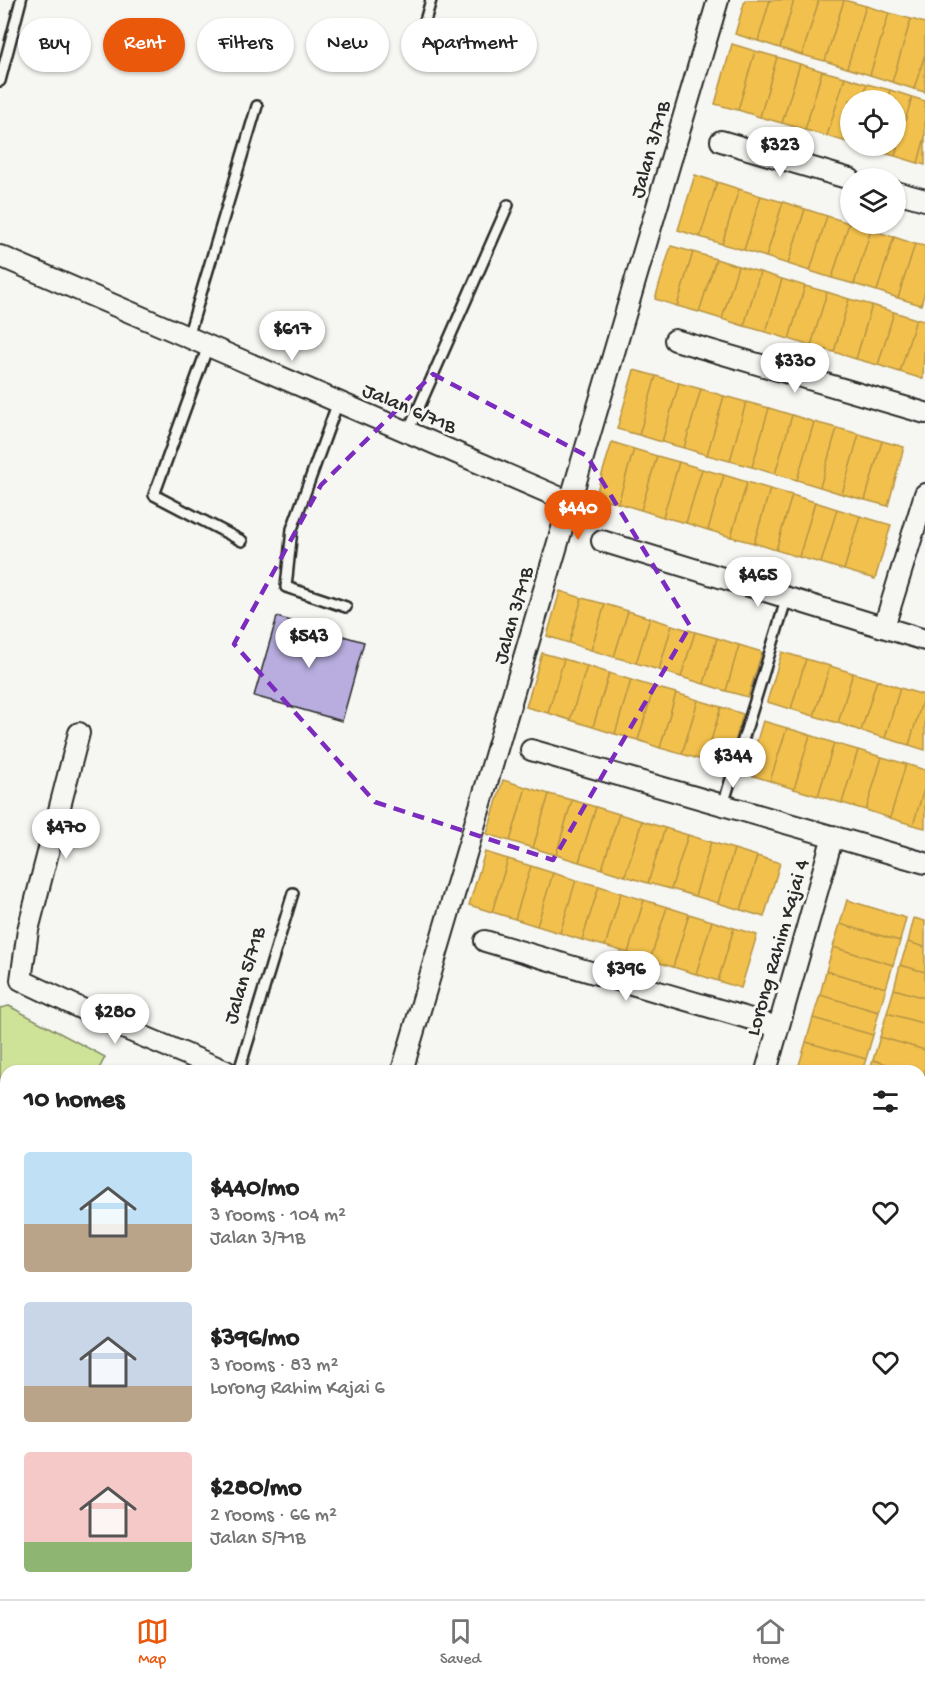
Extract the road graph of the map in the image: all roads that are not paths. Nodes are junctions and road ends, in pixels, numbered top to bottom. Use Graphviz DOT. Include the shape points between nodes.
graph roads {
  1 [pos="21,0"];
  2 [pos="431,0"];
  3 [pos="718,0"];
  4 [pos="426,18"];
  5 [pos="0,81"];
  6 [pos="257,106"];
  7 [pos="721,141"];
  8 [pos="840,176"];
  9 [pos="906,195"];
  10 [pos="925,200"];
  11 [pos="508,205"];
  12 [pos="0,256"];
  13 [pos="188,337"];
  14 [pos="675,340"];
  15 [pos="208,346"];
  16 [pos="338,402"];
  17 [pos="925,413"];
  18 [pos="408,432"];
  19 [pos="925,494"];
  20 [pos="570,501"];
  21 [pos="242,541"];
  22 [pos="602,541"];
  23 [pos="787,597"];
  24 [pos="346,607"];
  25 [pos="884,627"];
  26 [pos="925,639"];
  27 [pos="79,733"];
  28 [pos="531,750"];
  29 [pos="723,805"];
  30 [pos="833,836"];
  31 [pos="925,863"];
  32 [pos="293,893"];
  33 [pos="485,941"];
  34 [pos="778,1027"];
  35 [pos="212,1065"];
  36 [pos="241,1065"];
  37 [pos="404,1065"];
  38 [pos="768,1065"];
  1 -- 5 [label="lane"];
  2 -- 4 [label="lane"];
  3 -- 20 [label="street, Jalan 3/71B"];
  6 -- 13 [label="lane"];
  7 -- 8 [label="street"];
  9 -- 10 [label="street"];
  11 -- 18 [label="lane"];
  12 -- 13 [label="street, Jalan 6/71B"];
  13 -- 15 [label="street, Jalan 6/71B"];
  14 -- 17 [label="street"];
  15 -- 16 [label="street, Jalan 6/71B"];
  15 -- 21 [label="lane" via="154,495"];
  16 -- 18 [label="street, Jalan 6/71B"];
  16 -- 24 [label="lane" via="292,529 286,587"];
  18 -- 20 [label="street, Jalan 6/71B"];
  19 -- 25 [label="street"];
  20 -- 37 [label="street, Jalan 3/71B"];
  22 -- 23 [label="street"];
  23 -- 25 [label="street"];
  23 -- 29 [label="lane"];
  25 -- 26 [label="street"];
  27 -- 35 [label="street" via="28,930 21,980"];
  28 -- 29 [label="street"];
  29 -- 30 [label="street"];
  30 -- 31 [label="street"];
  30 -- 34 [label="street, Lorong Rahim Kajai 4"];
  32 -- 36 [label="lane, Jalan 5/71B"];
  33 -- 34 [label="street"];
  34 -- 38 [label="street, Lorong Rahim Kajai 4"];
}
